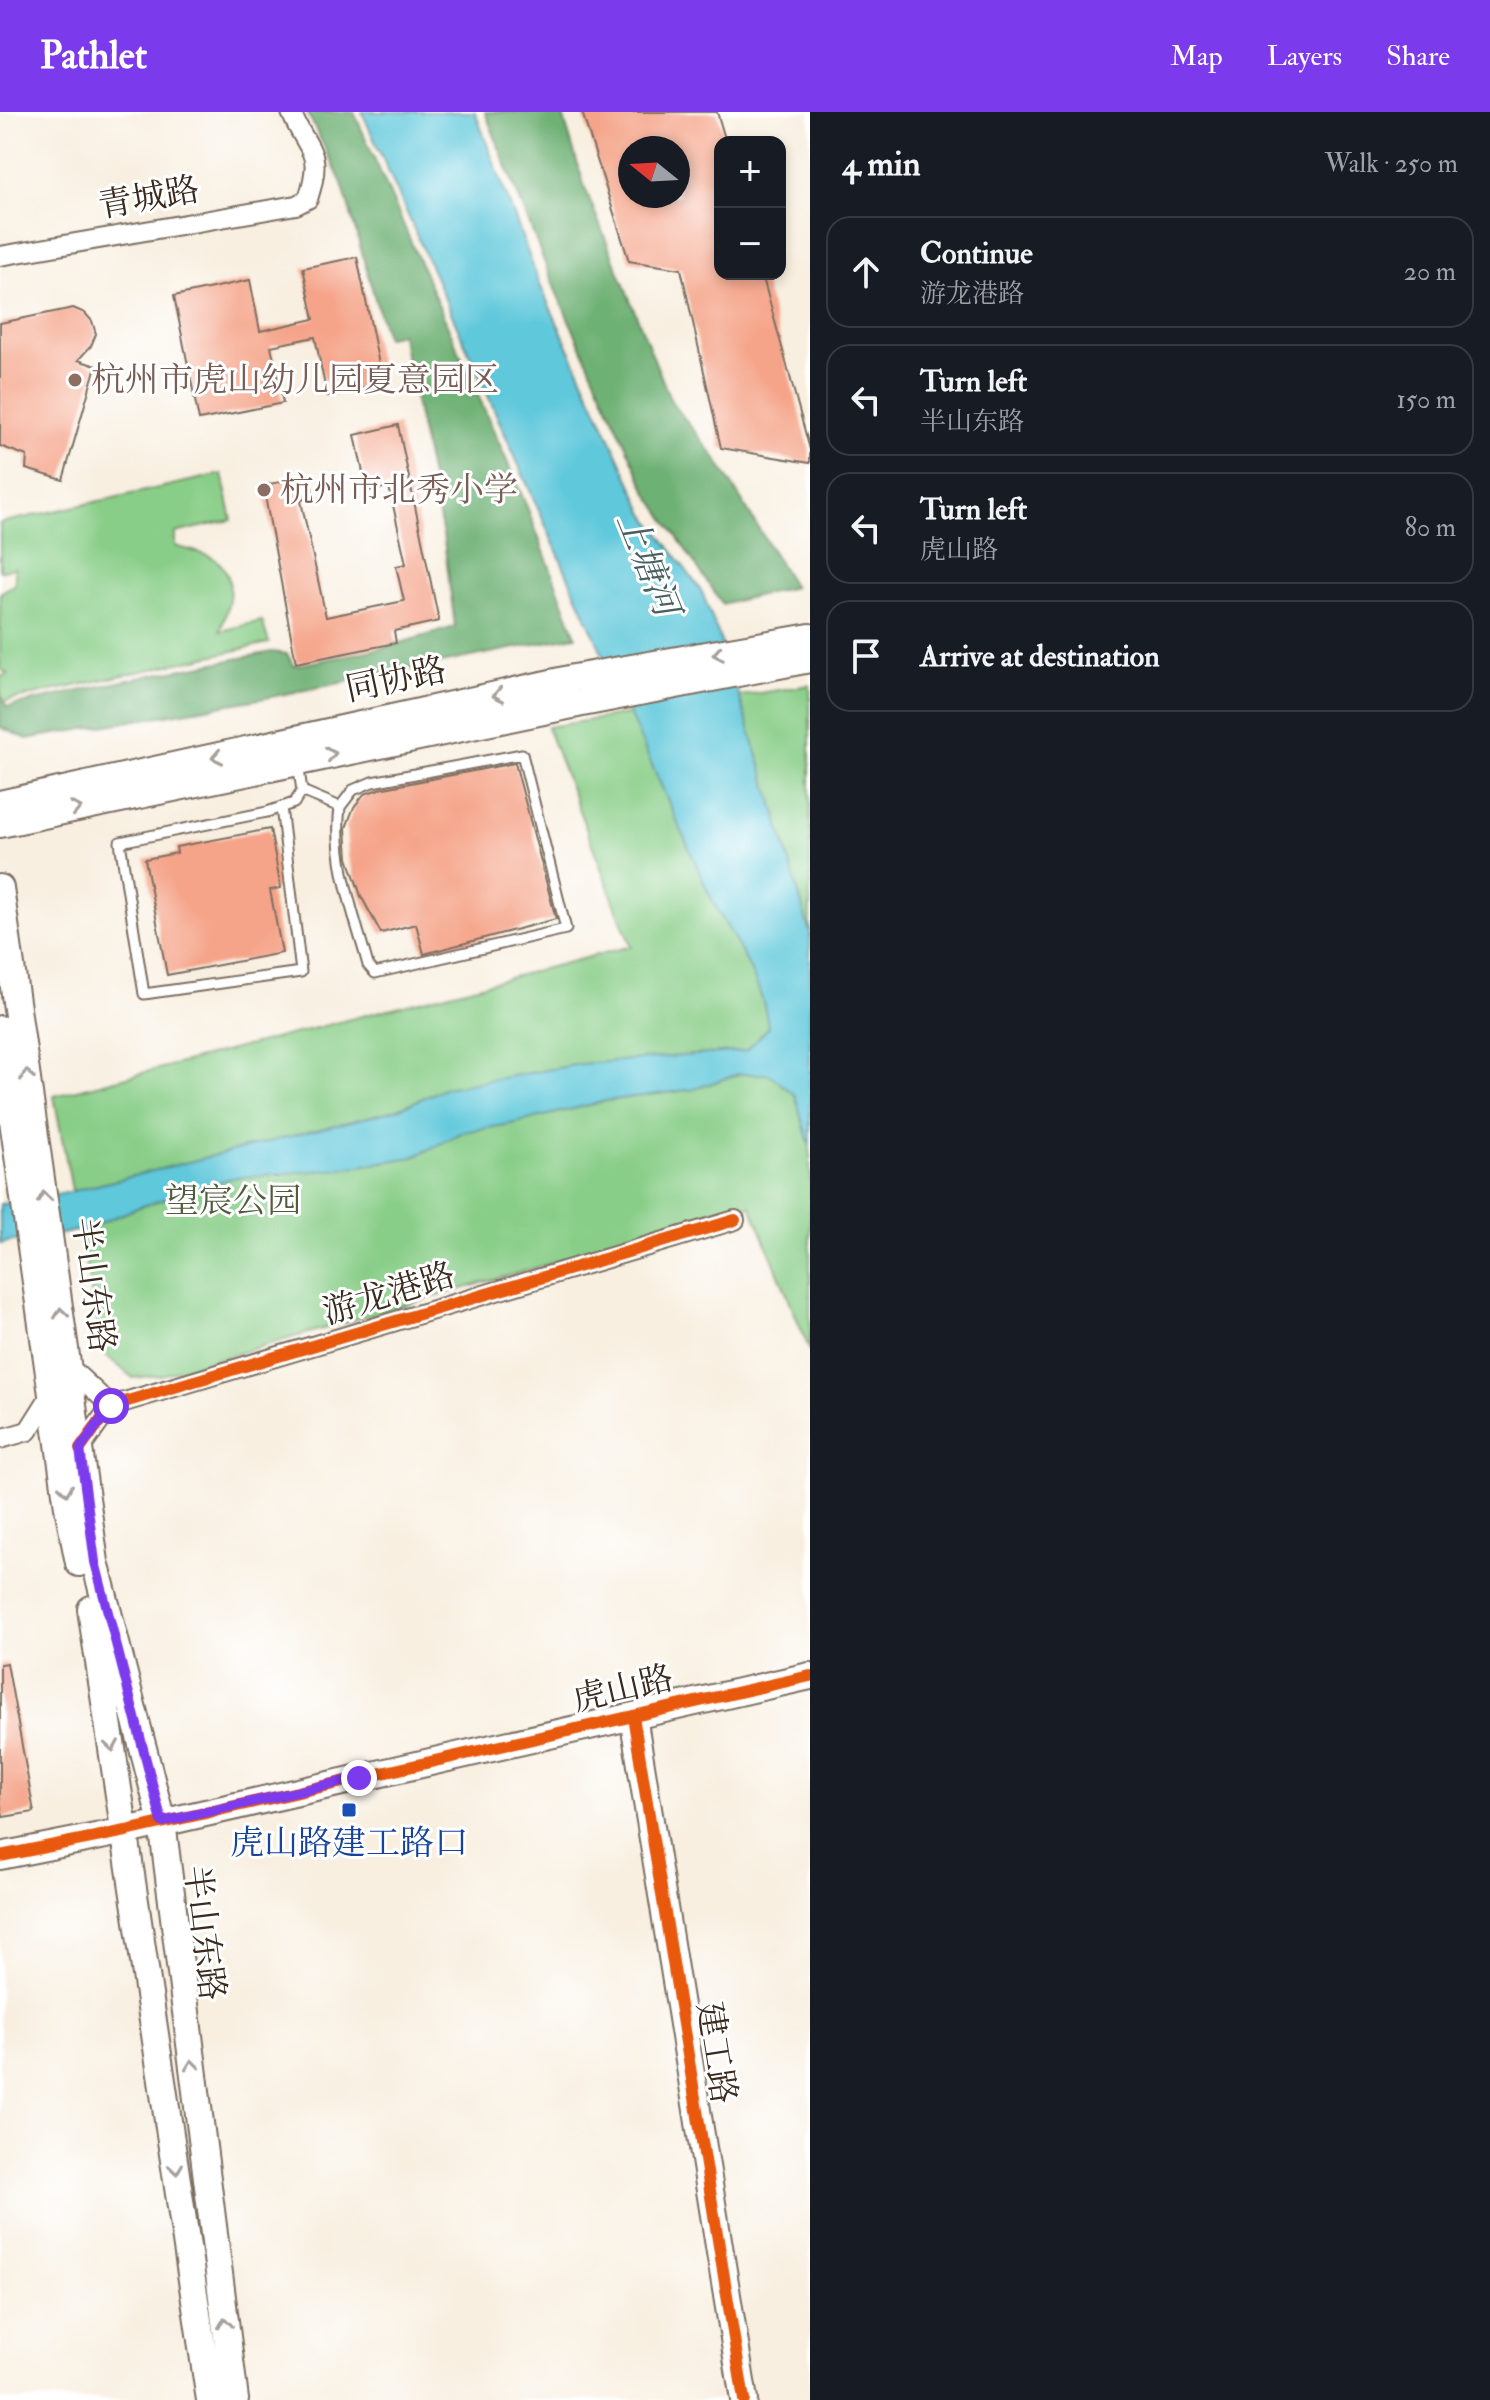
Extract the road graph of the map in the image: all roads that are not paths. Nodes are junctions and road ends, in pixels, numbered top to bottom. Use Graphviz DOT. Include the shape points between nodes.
graph roads {
  1 [pos="291,112"];
  2 [pos="0,256"];
  3 [pos="803,650"];
  4 [pos="578,690"];
  5 [pos="298,761"];
  6 [pos="302,791"];
  7 [pos="0,804"];
  8 [pos="281,807"];
  9 [pos="340,807"];
  10 [pos="0,824"];
  11 [pos="0,888"];
  12 [pos="0,1029"];
  13 [pos="28,1151"];
  14 [pos="735,1220"];
  15 [pos="41,1244"];
  16 [pos="68,1366"];
  17 [pos="52,1393"];
  18 [pos="111,1406"];
  19 [pos="28,1431"];
  20 [pos="0,1439"];
  21 [pos="70,1453"];
  22 [pos="810,1676"];
  23 [pos="633,1716"];
  24 [pos="162,1822"];
  25 [pos="126,1831"];
  26 [pos="0,1856"];
  27 [pos="210,2400"];
  28 [pos="235,2400"];
  29 [pos="744,2400"];
  1 -- 2 [label="street, 青城路" via="316,159 308,199 296,205"];
  3 -- 4 [label="main road, 同协路"];
  5 -- 4 [label="main road, 同协路, one-way"];
  4 -- 7 [label="main road, 同协路, one-way"];
  5 -- 6 [label="lane"];
  10 -- 5 [label="main road, 同协路, one-way"];
  6 -- 8 [label="lane" via="294,803"];
  6 -- 9 [label="lane"];
  8 -- 8 [label="lane" via="301,972 144,994 120,842"];
  9 -- 9 [label="lane" via="353,790 372,782 522,754 566,929 375,973 368,965 342,872"];
  13 -- 11 [label="main road, 半山东路, one-way"];
  12 -- 13 [label="main road, 半山东路"];
  13 -- 15 [label="main road, 半山东路"];
  14 -- 18 [label="street, 游龙港路"];
  16 -- 15 [label="main road, 半山东路, one-way"];
  15 -- 17 [label="main road, 半山东路"];
  16 -- 18 [label="street"];
  16 -- 21 [label="main road, 半山东路"];
  17 -- 19 [label="street"];
  17 -- 21 [label="main road, 半山东路"];
  18 -- 21 [label="street"];
  19 -- 20 [label="street"];
  19 -- 21 [label="street"];
  21 -- 24 [label="main road, 半山东路"];
  21 -- 25 [label="main road, 半山东路, one-way" via="78,1557"];
  22 -- 23 [label="main road, 虎山路"];
  23 -- 24 [label="main road, 虎山路"];
  23 -- 29 [label="main road, 建工路"];
  24 -- 25 [label="main road"];
  28 -- 24 [label="main road, 半山东路, one-way"];
  25 -- 26 [label="main road"];
  25 -- 27 [label="main road, 半山东路, one-way"];
}
